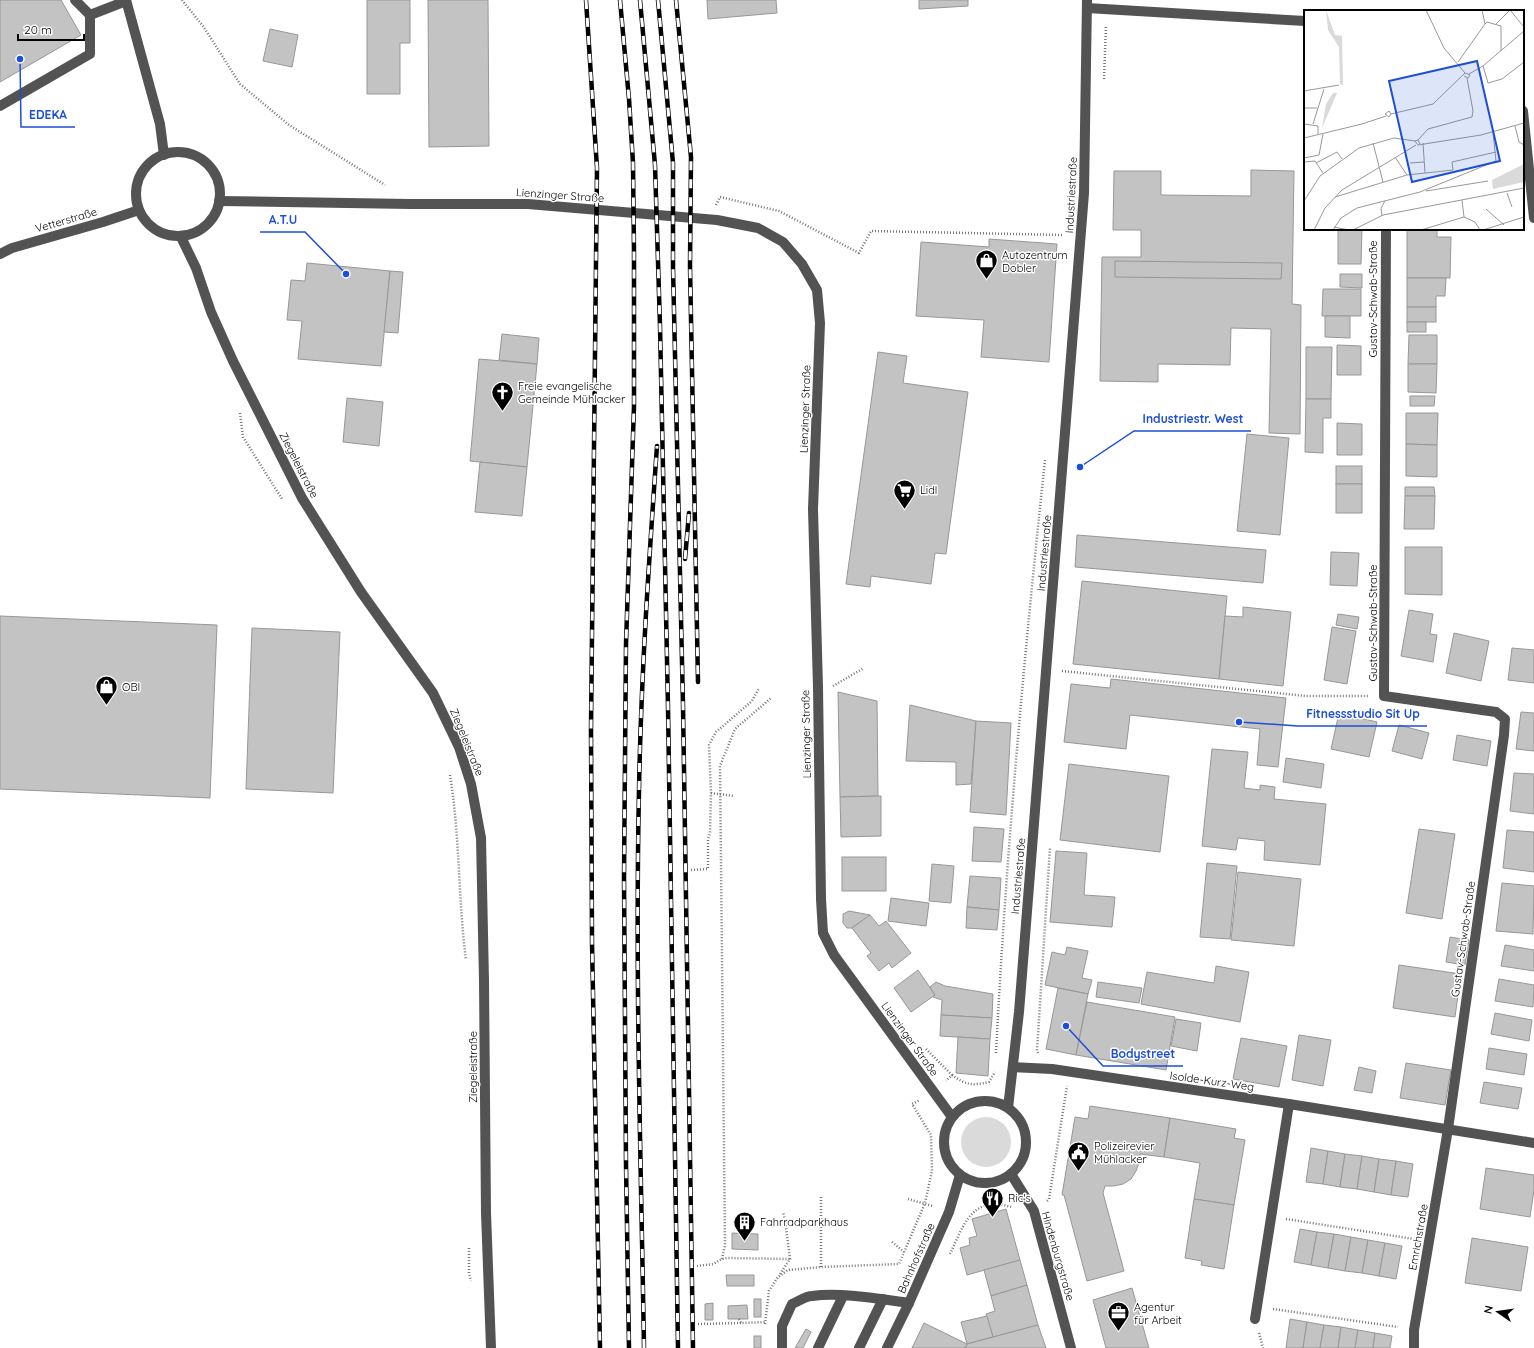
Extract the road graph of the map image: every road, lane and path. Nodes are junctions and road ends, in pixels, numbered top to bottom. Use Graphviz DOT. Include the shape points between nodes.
graph roads {
  1 [pos="75,0"];
  2 [pos="126,0"];
  3 [pos="182,0"];
  4 [pos="1087,4"];
  5 [pos="90,15"];
  6 [pos="1304,21"];
  7 [pos="0,106"];
  8 [pos="1524,121"];
  9 [pos="164,155"];
  10 [pos="385,185"];
  11 [pos="219,201"];
  12 [pos="716,205"];
  13 [pos="138,210"];
  14 [pos="1534,218"];
  15 [pos="1063,227"];
  16 [pos="1386,230"];
  17 [pos="1063,235"];
  18 [pos="181,237"];
  19 [pos="1062,242"];
  20 [pos="0,254"];
  21 [pos="243,438"];
  22 [pos="1045,453"];
  23 [pos="286,504"];
  24 [pos="864,668"];
  25 [pos="1062,671"];
  26 [pos="833,686"];
  27 [pos="759,688"];
  28 [pos="1384,696"];
  29 [pos="771,698"];
  30 [pos="447,768"];
  31 [pos="711,793"];
  32 [pos="720,794"];
  33 [pos="734,796"];
  34 [pos="691,870"];
  35 [pos="466,966"];
  36 [pos="996,1056"];
  37 [pos="1013,1067"];
  38 [pos="995,1071"];
  39 [pos="952,1075"];
  40 [pos="912,1104"];
  41 [pos="1289,1104"];
  42 [pos="1008,1108"];
  43 [pos="952,1117"];
  44 [pos="1448,1129"];
  45 [pos="1534,1143"];
  46 [pos="1011,1174"];
  47 [pos="960,1175"];
  48 [pos="821,1195"];
  49 [pos="908,1198"];
  50 [pos="925,1203"];
  51 [pos="783,1212"];
  52 [pos="1271,1217"];
  53 [pos="892,1242"];
  54 [pos="1430,1242"];
  55 [pos="469,1245"];
  56 [pos="904,1252"];
  57 [pos="790,1258"];
  58 [pos="722,1259"];
  59 [pos="697,1266"];
  60 [pos="821,1267"];
  61 [pos="469,1273"];
  62 [pos="778,1277"];
  63 [pos="843,1296"];
  64 [pos="882,1299"];
  65 [pos="909,1303"];
  66 [pos="1257,1306"];
  67 [pos="739,1319"];
  68 [pos="1255,1319"];
  69 [pos="765,1322"];
  70 [pos="741,1323"];
  71 [pos="698,1324"];
  72 [pos="765,1328"];
  73 [pos="1414,1330"];
  74 [pos="491,1348"];
  75 [pos="782,1348"];
  76 [pos="818,1348"];
  77 [pos="859,1348"];
  78 [pos="887,1348"];
  79 [pos="1071,1348"];
  80 [pos="1414,1348"];
  1 -- 5 [label="street"];
  2 -- 5 [label="street"];
  2 -- 9 [label="street" via="160,124"];
  3 -- 10 [label="path" via="203,26 240,84 289,125"];
  4 -- 6 [label="street"];
  4 -- 37 [label="street, Industriestraße" via="1084,192"];
  5 -- 7 [label="street" via="90,54"];
  8 -- 14 [label="street"];
  9 -- 11 [label="street" via="178,152 192,155 205,162 217,180"];
  9 -- 13 [label="street" via="152,161 143,171 136,197"];
  11 -- 18 [label="street" via="215,214 206,226"];
  11 -- 43 [label="street, Lienzinger Straße" via="528,204 717,220 758,228 783,242 802,264 816,290 820,323 813,509 823,933 834,954"];
  12 -- 17 [label="path" via="720,197 779,212 859,253 871,231"];
  13 -- 18 [label="street" via="155,230"];
  13 -- 20 [label="street, Vetterstraße" via="12,248"];
  15 -- 17 [label="path"];
  16 -- 28 [label="street, Gustav-Schwab-Straße"];
  17 -- 19 [label="path"];
  18 -- 74 [label="street, Ziegeleistraße" via="196,268 210,312 302,498 361,592 433,693 459,747 471,784 481,838 486,1213"];
  21 -- 23 [label="path"];
  22 -- 36 [label="path" via="1007,869"];
  24 -- 26 [label="path"];
  25 -- 28 [label="path" via="1306,696"];
  27 -- 31 [label="path" via="752,700 716,732 709,745"];
  28 -- 44 [label="street, Gustav-Schwab-Straße" via="1496,712 1505,719"];
  29 -- 32 [label="path" via="735,729 720,766"];
  30 -- 35 [label="path" via="453,797"];
  31 -- 32 [label="path"];
  31 -- 34 [label="path" via="708,869"];
  32 -- 33 [label="path"];
  32 -- 58 [label="path" via="725,1245"];
  37 -- 41 [label="street, Isolde-Kurz-Weg" via="1052,1069"];
  37 -- 42 [label="street, Industriestraße"];
  38 -- 39 [label="path" via="989,1082 975,1085 963,1083"];
  40 -- 50 [label="path" via="931,1135 932,1171"];
  41 -- 44 [label="street, Isolde-Kurz-Weg"];
  41 -- 52 [label="street"];
  42 -- 43 [label="street" via="996,1102 984,1101 961,1108"];
  42 -- 46 [label="street" via="1024,1127 1026,1140 1025,1153"];
  43 -- 47 [label="street" via="946,1129 945,1154 951,1166"];
  44 -- 45 [label="street, Isolde-Kurz-Weg"];
  44 -- 54 [label="street, Emrichstraße"];
  46 -- 47 [label="street" via="991,1183 969,1181"];
  46 -- 79 [label="street, Hindenburgstraße" via="1034,1211"];
  47 -- 65 [label="street, Bahnhofstraße" via="949,1212"];
  48 -- 60 [label="path"];
  49 -- 50 [label="path"];
  50 -- 56 [label="path"];
  51 -- 57 [label="path"];
  52 -- 54 [label="path"];
  52 -- 66 [label="street"];
  53 -- 56 [label="path"];
  54 -- 73 [label="street, Emrichstraße"];
  55 -- 61 [label="path"];
  56 -- 60 [label="path" via="899,1264"];
  57 -- 58 [label="path"];
  57 -- 62 [label="path"];
  58 -- 59 [label="path" via="713,1264"];
  60 -- 62 [label="path" via="788,1270"];
  62 -- 69 [label="path" via="769,1291"];
  63 -- 64 [label="street"];
  63 -- 75 [label="street" via="810,1296 792,1304 782,1326"];
  63 -- 76 [label="street"];
  64 -- 65 [label="street"];
  64 -- 77 [label="street"];
  65 -- 78 [label="street, Bahnhofstraße"];
  66 -- 68 [label="street"];
  66 -- 73 [label="path"];
  67 -- 70 [label="path"];
  69 -- 70 [label="path"];
  69 -- 72 [label="path"];
  70 -- 71 [label="path"];
  73 -- 80 [label="street, Emrichstraße"];
}
